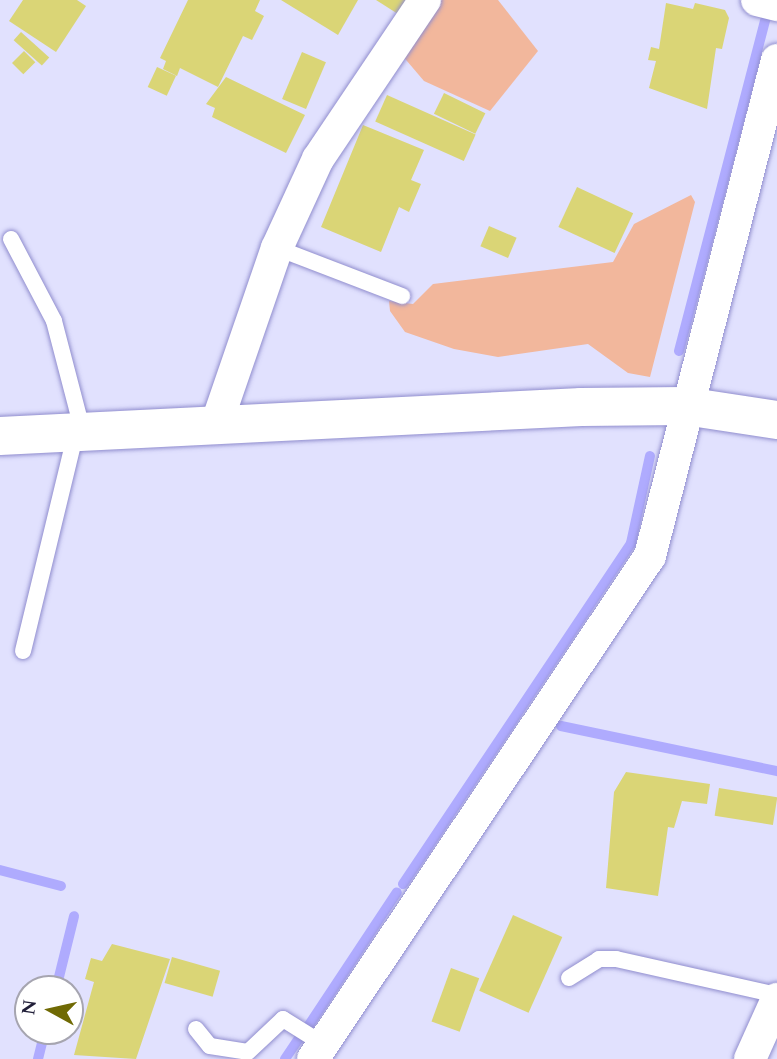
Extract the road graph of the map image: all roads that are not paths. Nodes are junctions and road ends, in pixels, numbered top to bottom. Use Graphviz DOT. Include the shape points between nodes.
graph roads {
  1 [pos="425,0"];
  2 [pos="757,0"];
  3 [pos="777,5"];
  4 [pos="777,60"];
  5 [pos="11,239"];
  6 [pos="277,248"];
  7 [pos="402,296"];
  8 [pos="685,406"];
  9 [pos="777,420"];
  10 [pos="216,425"];
  11 [pos="79,432"];
  12 [pos="0,436"];
  13 [pos="23,650"];
  14 [pos="569,978"];
  15 [pos="777,997"];
  16 [pos="196,1029"];
  17 [pos="318,1052"];
  18 [pos="750,1059"];
  1 -- 6 [label="street" via="318,159"];
  2 -- 3 [label="street"];
  4 -- 8 [label="street"];
  5 -- 11 [label="lane" via="54,321"];
  6 -- 7 [label="lane"];
  6 -- 10 [label="street"];
  8 -- 9 [label="street"];
  8 -- 10 [label="street"];
  8 -- 17 [label="street" via="650,556"];
  10 -- 11 [label="street"];
  11 -- 12 [label="street"];
  11 -- 13 [label="lane"];
  14 -- 15 [label="lane" via="599,959 616,959"];
  15 -- 18 [label="street"];
  16 -- 17 [label="lane" via="211,1046 248,1052 283,1020"];
}
